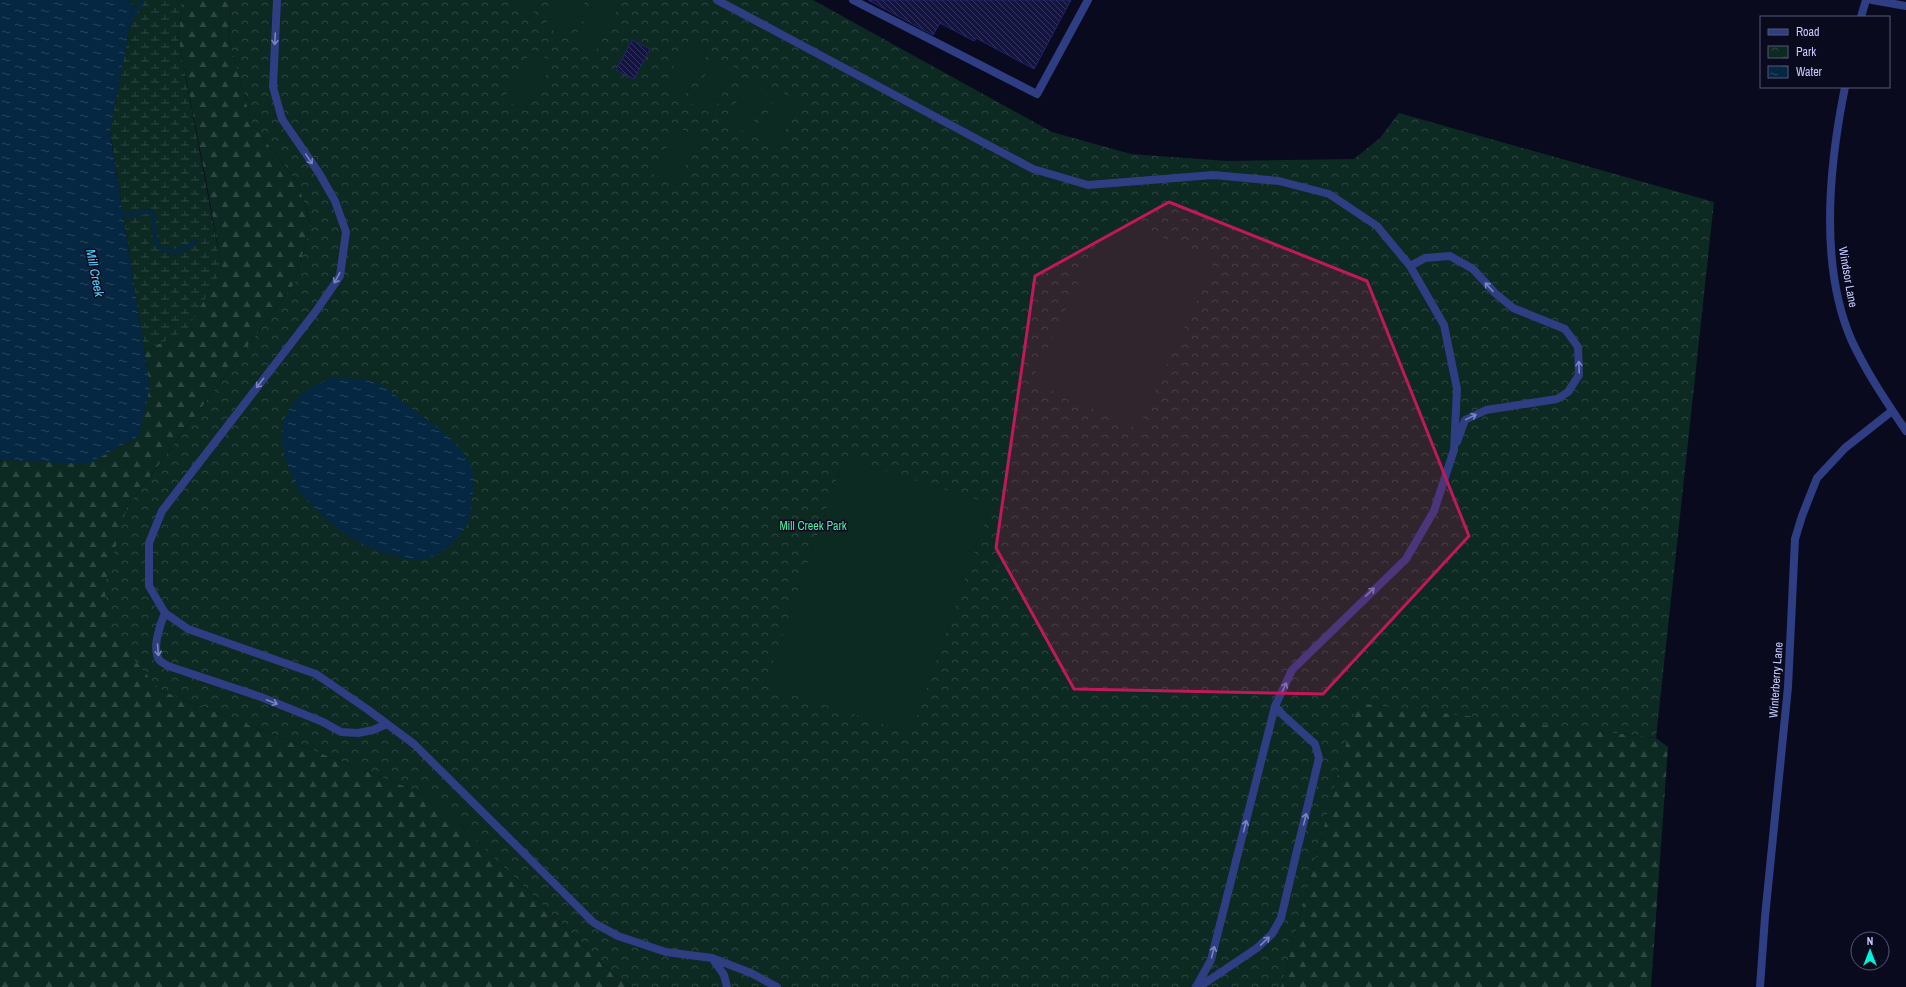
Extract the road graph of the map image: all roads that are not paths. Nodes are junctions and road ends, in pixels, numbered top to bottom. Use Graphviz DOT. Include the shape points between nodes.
graph roads {
  1 [pos="277,0"];
  2 [pos="717,0"];
  3 [pos="853,0"];
  4 [pos="1088,0"];
  5 [pos="1866,0"];
  6 [pos="1872,0"];
  7 [pos="1906,6"];
  8 [pos="1861,16"];
  9 [pos="1844,88"];
  10 [pos="1410,266"];
  11 [pos="1892,411"];
  12 [pos="1906,431"];
  13 [pos="1454,450"];
  14 [pos="165,613"];
  15 [pos="1276,706"];
  16 [pos="387,724"];
  17 [pos="712,958"];
  18 [pos="727,987"];
  19 [pos="777,987"];
  20 [pos="1197,987"];
  21 [pos="1760,987"];
  1 -- 14 [label="street, one-way" via="273,87 282,119 335,201 346,232 340,276 316,311 162,511 149,543 149,586"];
  2 -- 10 [label="street" via="1033,169 1088,184 1213,175 1279,181 1314,190 1329,194 1377,226"];
  3 -- 4 [label="street" via="1038,94"];
  5 -- 8 [label="street"];
  6 -- 7 [label="street"];
  9 -- 11 [label="street, Windsor Lane" via="1832,179 1831,263 1842,314 1851,339"];
  10 -- 13 [label="street" via="1444,325 1457,389"];
  13 -- 10 [label="street, one-way" via="1465,420 1486,410 1557,400 1568,392 1579,375 1578,347 1564,329 1513,308 1473,269 1450,256 1425,258"];
  11 -- 12 [label="street, Windsor Lane"];
  11 -- 21 [label="street, Winterberry Lane" via="1845,448 1817,478 1795,539 1788,695"];
  15 -- 13 [label="street, one-way" via="1292,670 1406,558 1434,511"];
  14 -- 16 [label="street" via="188,629 316,674"];
  14 -- 16 [label="street, one-way" via="158,630 157,654 160,661 172,668 261,697 341,732 358,733"];
  20 -- 15 [label="street, one-way" via="1211,960"];
  20 -- 15 [label="street, one-way" via="1257,948 1272,934 1281,918 1319,758 1315,744"];
  16 -- 17 [label="street" via="414,744 594,923 618,936 666,952"];
  17 -- 18 [label="street" via="724,975"];
  17 -- 19 [label="street" via="751,973"];
}
